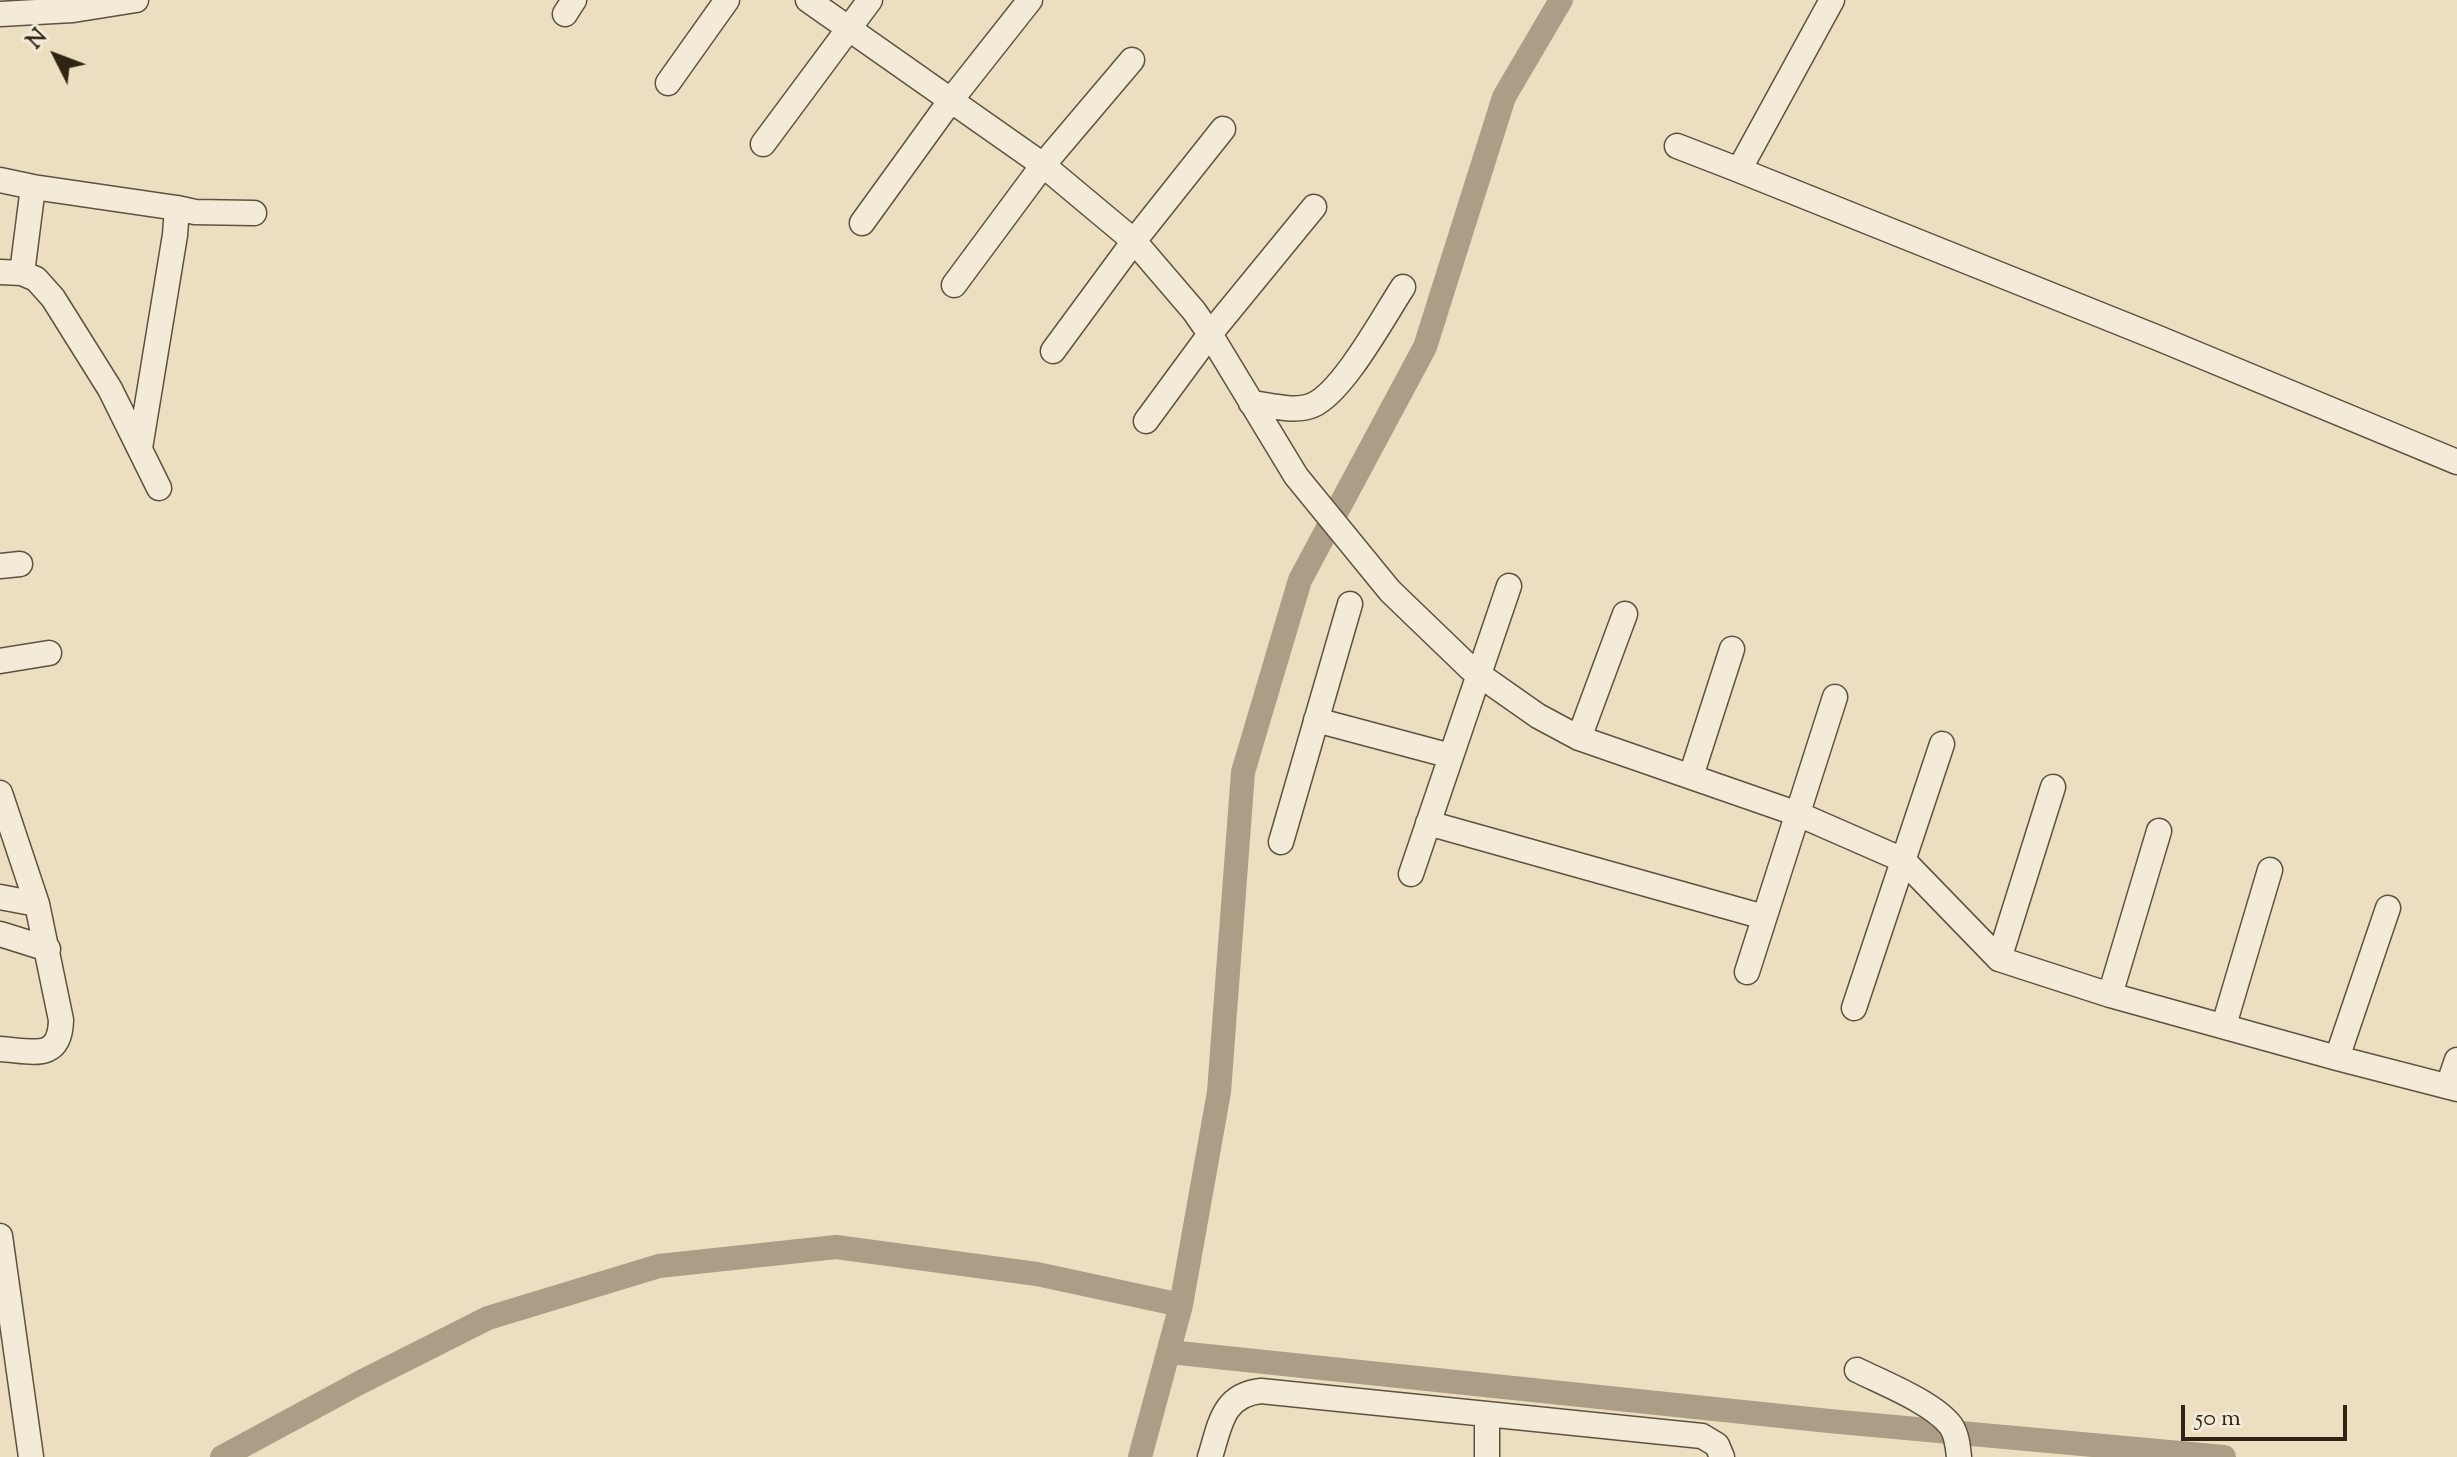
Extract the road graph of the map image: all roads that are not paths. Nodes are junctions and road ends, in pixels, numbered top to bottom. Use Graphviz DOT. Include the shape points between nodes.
graph roads {
  1 [pos="136,0"];
  2 [pos="727,0"];
  3 [pos="808,0"];
  4 [pos="870,0"];
  5 [pos="1030,0"];
  6 [pos="1832,0"];
  7 [pos="0,14"];
  8 [pos="850,28"];
  9 [pos="1132,60"];
  10 [pos="668,83"];
  11 [pos="951,100"];
  12 [pos="1223,129"];
  13 [pos="763,144"];
  14 [pos="1677,146"];
  15 [pos="1043,165"];
  16 [pos="1739,170"];
  17 [pos="0,180"];
  18 [pos="33,187"];
  19 [pos="1314,207"];
  20 [pos="177,208"];
  21 [pos="254,213"];
  22 [pos="862,223"];
  23 [pos="1134,241"];
  24 [pos="11,272"];
  25 [pos="954,285"];
  26 [pos="1403,287"];
  27 [pos="1210,334"];
  28 [pos="1053,351"];
  29 [pos="1251,403"];
  30 [pos="1146,421"];
  31 [pos="140,448"];
  32 [pos="2457,462"];
  33 [pos="159,488"];
  34 [pos="1509,586"];
  35 [pos="1350,604"];
  36 [pos="1625,614"];
  37 [pos="1732,649"];
  38 [pos="49,653"];
  39 [pos="0,661"];
  40 [pos="1479,675"];
  41 [pos="1835,697"];
  42 [pos="1316,720"];
  43 [pos="1579,738"];
  44 [pos="1942,744"];
  45 [pos="1451,756"];
  46 [pos="1691,776"];
  47 [pos="2053,787"];
  48 [pos="0,793"];
  49 [pos="1798,814"];
  50 [pos="1428,823"];
  51 [pos="2159,831"];
  52 [pos="1281,842"];
  53 [pos="11,858"];
  54 [pos="1903,860"];
  55 [pos="2270,870"];
  56 [pos="1411,874"];
  57 [pos="0,897"];
  58 [pos="37,904"];
  59 [pos="2388,908"];
  60 [pos="1764,917"];
  61 [pos="0,934"];
  62 [pos="48,949"];
  63 [pos="1999,959"];
  64 [pos="1747,972"];
  65 [pos="2110,995"];
  66 [pos="1854,1008"];
  67 [pos="2224,1025"];
  68 [pos="0,1049"];
  69 [pos="2337,1058"];
  70 [pos="2457,1060"];
  71 [pos="2452,1088"];
  72 [pos="0,1236"];
  73 [pos="1857,1370"];
  74 [pos="1487,1414"];
  75 [pos="31,1457"];
  76 [pos="1210,1457"];
  77 [pos="1487,1457"];
  78 [pos="1722,1457"];
  79 [pos="1959,1457"];
  1 -- 7 [label="street"];
  2 -- 10 [label="street"];
  3 -- 8 [label="street"];
  4 -- 8 [label="street"];
  5 -- 11 [label="street"];
  6 -- 16 [label="street"];
  8 -- 11 [label="street"];
  8 -- 13 [label="street"];
  9 -- 15 [label="street"];
  11 -- 15 [label="street"];
  11 -- 22 [label="street"];
  12 -- 23 [label="street"];
  14 -- 16 [label="street"];
  15 -- 23 [label="street"];
  15 -- 25 [label="street"];
  16 -- 32 [label="street"];
  17 -- 18 [label="street"];
  18 -- 20 [label="street"];
  18 -- 24 [label="street"];
  19 -- 27 [label="street"];
  20 -- 21 [label="street"];
  20 -- 31 [label="street"];
  23 -- 27 [label="street"];
  23 -- 28 [label="street"];
  24 -- 31 [label="street" via="36,279 53,298"];
  26 -- 29 [label="street" via="1333,390 1304,407"];
  27 -- 29 [label="street"];
  27 -- 30 [label="street"];
  29 -- 40 [label="street" via="1296,476 1390,591"];
  31 -- 33 [label="street"];
  34 -- 40 [label="street"];
  35 -- 42 [label="street"];
  36 -- 43 [label="street"];
  37 -- 46 [label="street"];
  38 -- 39 [label="street"];
  40 -- 43 [label="street"];
  40 -- 45 [label="street"];
  41 -- 49 [label="street"];
  42 -- 45 [label="street"];
  42 -- 52 [label="street"];
  43 -- 46 [label="street"];
  44 -- 54 [label="street"];
  45 -- 50 [label="street"];
  46 -- 49 [label="street"];
  47 -- 63 [label="street"];
  48 -- 53 [label="street"];
  49 -- 54 [label="street"];
  49 -- 60 [label="street"];
  50 -- 56 [label="street"];
  50 -- 60 [label="street"];
  51 -- 65 [label="street"];
  53 -- 58 [label="street"];
  54 -- 63 [label="street"];
  54 -- 66 [label="street"];
  55 -- 67 [label="street"];
  57 -- 58 [label="street"];
  58 -- 62 [label="street"];
  59 -- 69 [label="street"];
  60 -- 64 [label="street"];
  61 -- 62 [label="street"];
  62 -- 68 [label="street" via="61,1020 57,1042 45,1052"];
  63 -- 65 [label="street"];
  65 -- 67 [label="street"];
  67 -- 69 [label="street"];
  69 -- 71 [label="street"];
  70 -- 71 [label="street"];
  72 -- 75 [label="street"];
  73 -- 79 [label="street" via="1940,1415 1956,1435"];
  74 -- 76 [label="street" via="1248,1392 1224,1413"];
  74 -- 77 [label="street"];
  74 -- 78 [label="street" via="1702,1436 1717,1445"];
}
